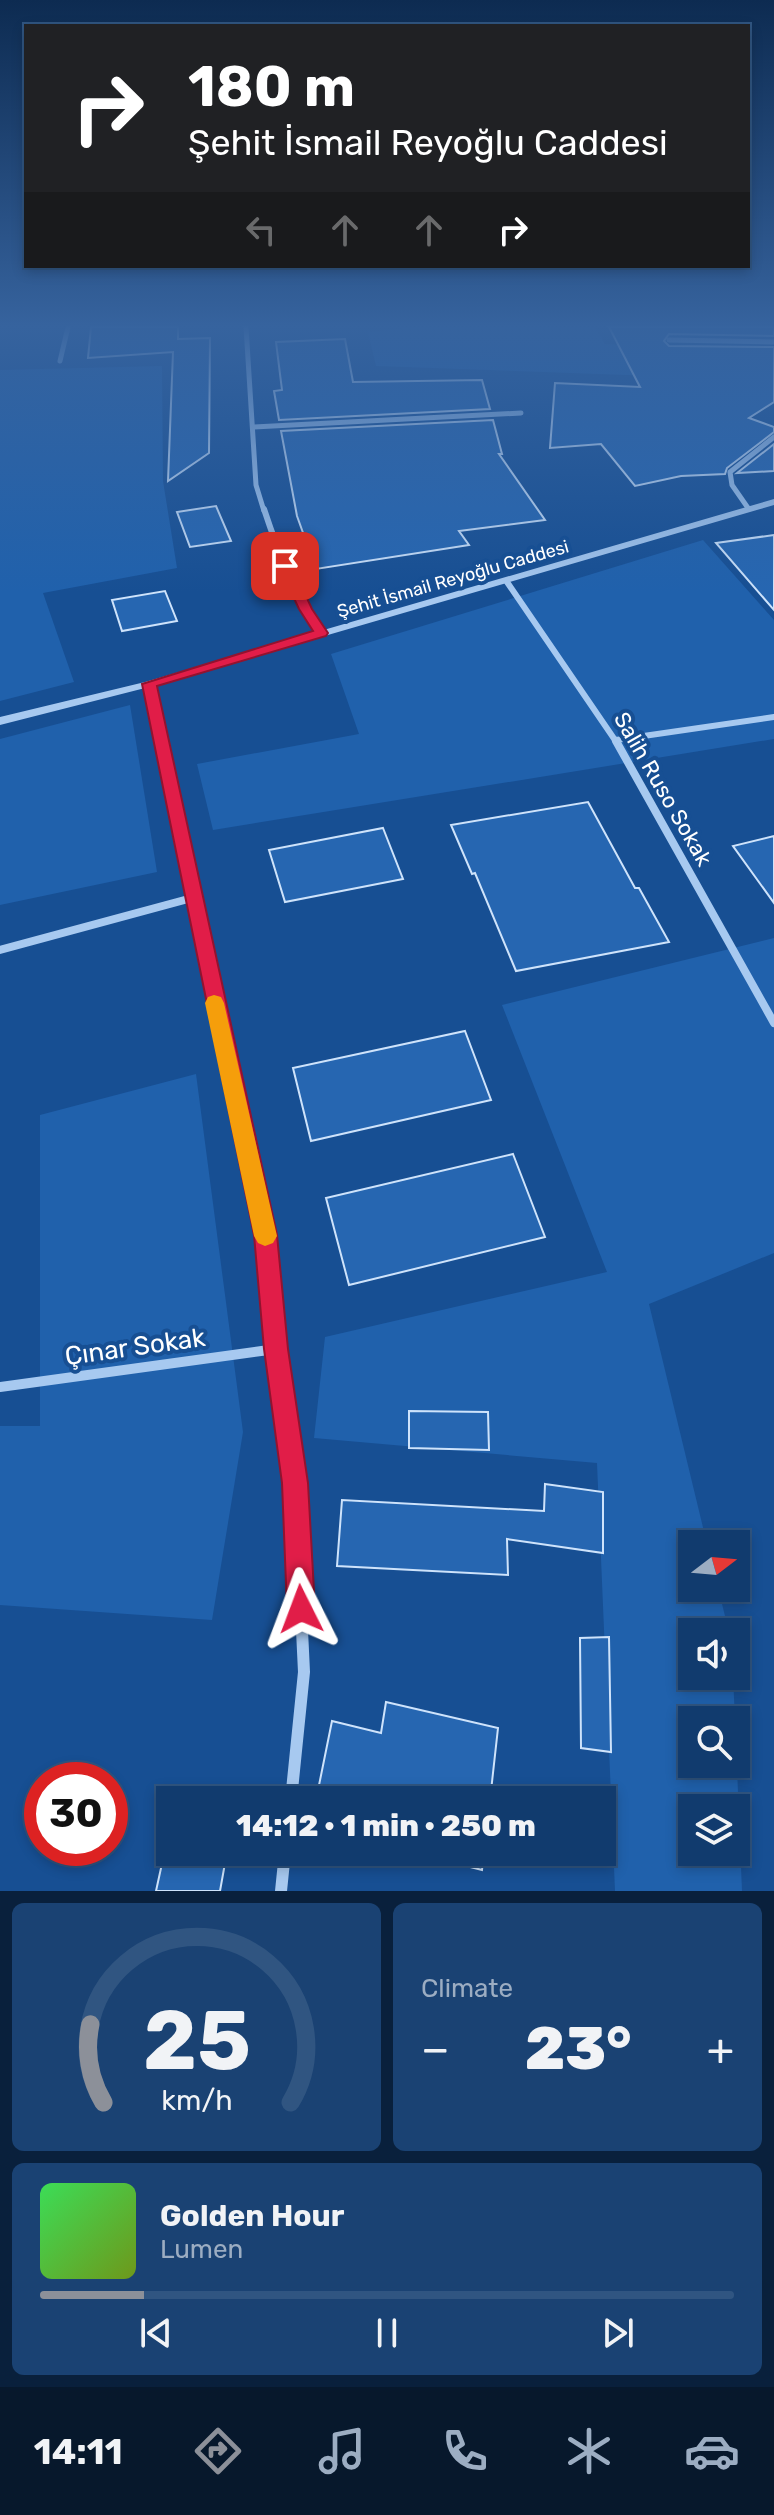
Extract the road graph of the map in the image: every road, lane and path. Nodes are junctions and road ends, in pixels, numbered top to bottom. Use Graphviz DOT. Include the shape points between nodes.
graph roads {
  1 [pos="252,415"];
  2 [pos="478,415"];
  3 [pos="253,427"];
  4 [pos="774,437"];
  5 [pos="774,502"];
  6 [pos="748,508"];
  7 [pos="507,582"];
  8 [pos="321,633"];
  9 [pos="149,684"];
  10 [pos="774,717"];
  11 [pos="0,721"];
  12 [pos="616,740"];
  13 [pos="192,898"];
  14 [pos="0,950"];
  15 [pos="774,1023"];
  16 [pos="276,1349"];
  17 [pos="0,1387"];
  18 [pos="292,1786"];
  19 [pos="284,1866"];
  20 [pos="281,1891"];
  1 -- 3 [label="street"];
  2 -- 3 [label="street"];
  3 -- 8 [label="street" via="256,485 275,544"];
  4 -- 6 [label="street" via="730,472 732,485"];
  5 -- 6 [label="street, Şehit İsmail Reyoğlu Caddesi"];
  6 -- 7 [label="street, Şehit İsmail Reyoğlu Caddesi"];
  7 -- 8 [label="street, Şehit İsmail Reyoğlu Caddesi"];
  7 -- 12 [label="street, Salih Ruso Sokak"];
  8 -- 9 [label="street, Şehit İsmail Reyoğlu Caddesi"];
  9 -- 11 [label="street, Şehit İsmail Reyoğlu Caddesi"];
  9 -- 13 [label="street"];
  10 -- 12 [label="street"];
  12 -- 15 [label="street, Salih Ruso Sokak"];
  13 -- 14 [label="street"];
  13 -- 16 [label="street" via="265,1235"];
  16 -- 17 [label="street, Çınar Sokak"];
  16 -- 18 [label="street" via="295,1483 304,1672"];
  19 -- 20 [label="street"];
}
